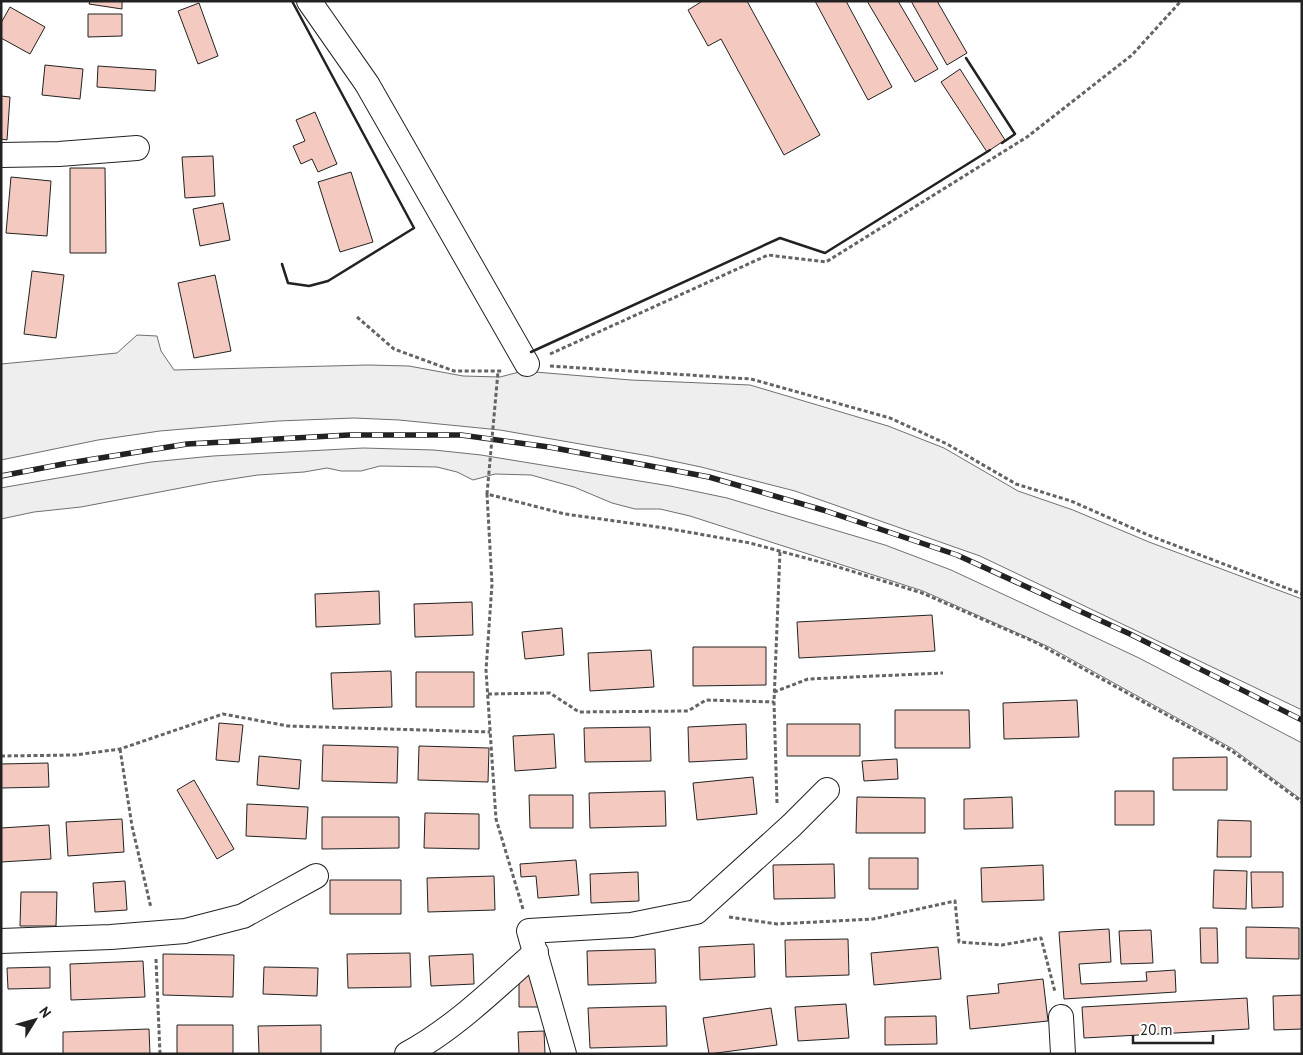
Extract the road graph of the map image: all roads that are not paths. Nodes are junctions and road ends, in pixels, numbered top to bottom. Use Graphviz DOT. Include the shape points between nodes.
graph roads {
  1 [pos="309,1"];
  2 [pos="137,148"];
  3 [pos="1,155"];
  4 [pos="527,364"];
  5 [pos="827,790"];
  6 [pos="316,876"];
  7 [pos="532,941"];
  8 [pos="1,942"];
  9 [pos="1061,1017"];
  10 [pos="407,1054"];
  11 [pos="564,1054"];
  12 [pos="1063,1054"];
  1 -- 4 [label="street" via="367,84"];
  2 -- 3 [label="street"];
  5 -- 7 [label="street" via="696,912"];
  6 -- 8 [label="street" via="243,916 185,931"];
  7 -- 10 [label="street" via="465,1014"];
  7 -- 11 [label="street"];
  9 -- 12 [label="street"];
}
